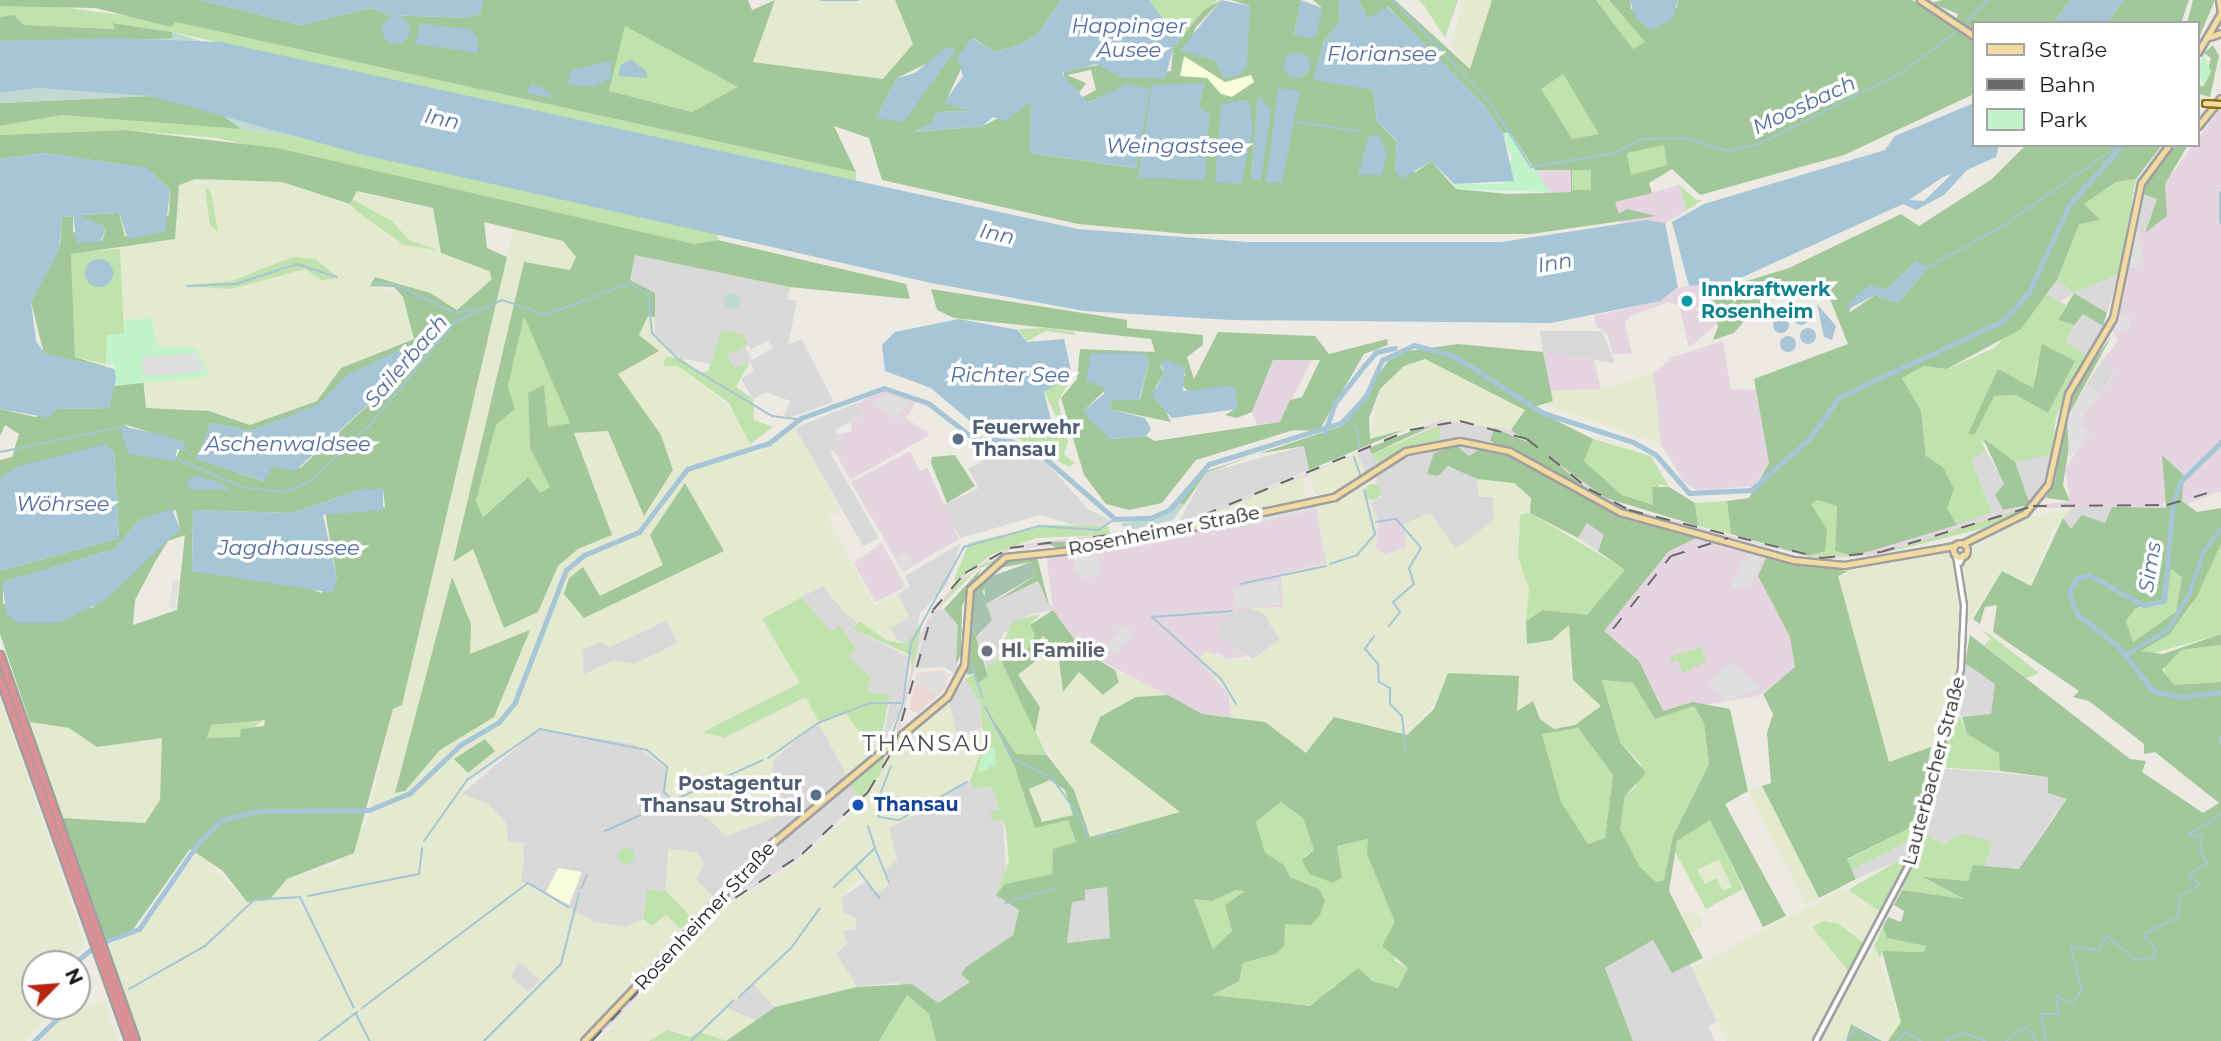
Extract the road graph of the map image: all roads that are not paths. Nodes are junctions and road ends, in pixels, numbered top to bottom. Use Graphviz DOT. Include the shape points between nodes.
graph roads {
  1 [pos="1920,0"];
  2 [pos="2219,0"];
  3 [pos="2221,13"];
  4 [pos="2214,30"];
  5 [pos="2221,31"];
  6 [pos="1972,35"];
  7 [pos="2206,38"];
  8 [pos="2200,48"];
  9 [pos="2221,98"];
  10 [pos="2201,102"];
  11 [pos="2221,104"];
  12 [pos="2200,123"];
  13 [pos="2167,147"];
  14 [pos="1966,546"];
  15 [pos="1954,551"];
  16 [pos="1964,556"];
  17 [pos="1959,564"];
  18 [pos="0,655"];
  19 [pos="0,678"];
  20 [pos="97,939"];
  21 [pos="102,951"];
  22 [pos="129,1041"];
  23 [pos="136,1041"];
  24 [pos="584,1041"];
  25 [pos="1816,1041"];
  1 -- 6 [label="main road"];
  2 -- 3 [label="main road"];
  3 -- 4 [label="main road"];
  4 -- 5 [label="main road"];
  4 -- 7 [label="main road"];
  5 -- 7 [label="main road"];
  7 -- 8 [label="main road"];
  9 -- 12 [label="main road"];
  10 -- 11 [label="main road, bridge"];
  13 -- 14 [label="main road" via="2141,183 2113,318 2068,394 2048,485 2025,513"];
  14 -- 15 [label="main road"];
  14 -- 16 [label="main road"];
  15 -- 16 [label="main road"];
  15 -- 17 [label="street, Lauterbacher Straße"];
  15 -- 24 [label="main road, Rosenheimer Straße" via="1844,565 1793,559 1620,512 1545,467 1478,441 1416,447 1350,491 1315,502 1092,548 1005,557 970,589 964,665 947,697 771,844"];
  16 -- 17 [label="street"];
  17 -- 25 [label="street, Lauterbacher Straße" via="1961,669 1912,859"];
  18 -- 20 [label="highway"];
  19 -- 20 [label="highway"];
  20 -- 21 [label="highway"];
  21 -- 22 [label="highway"];
  21 -- 23 [label="highway"];
}
